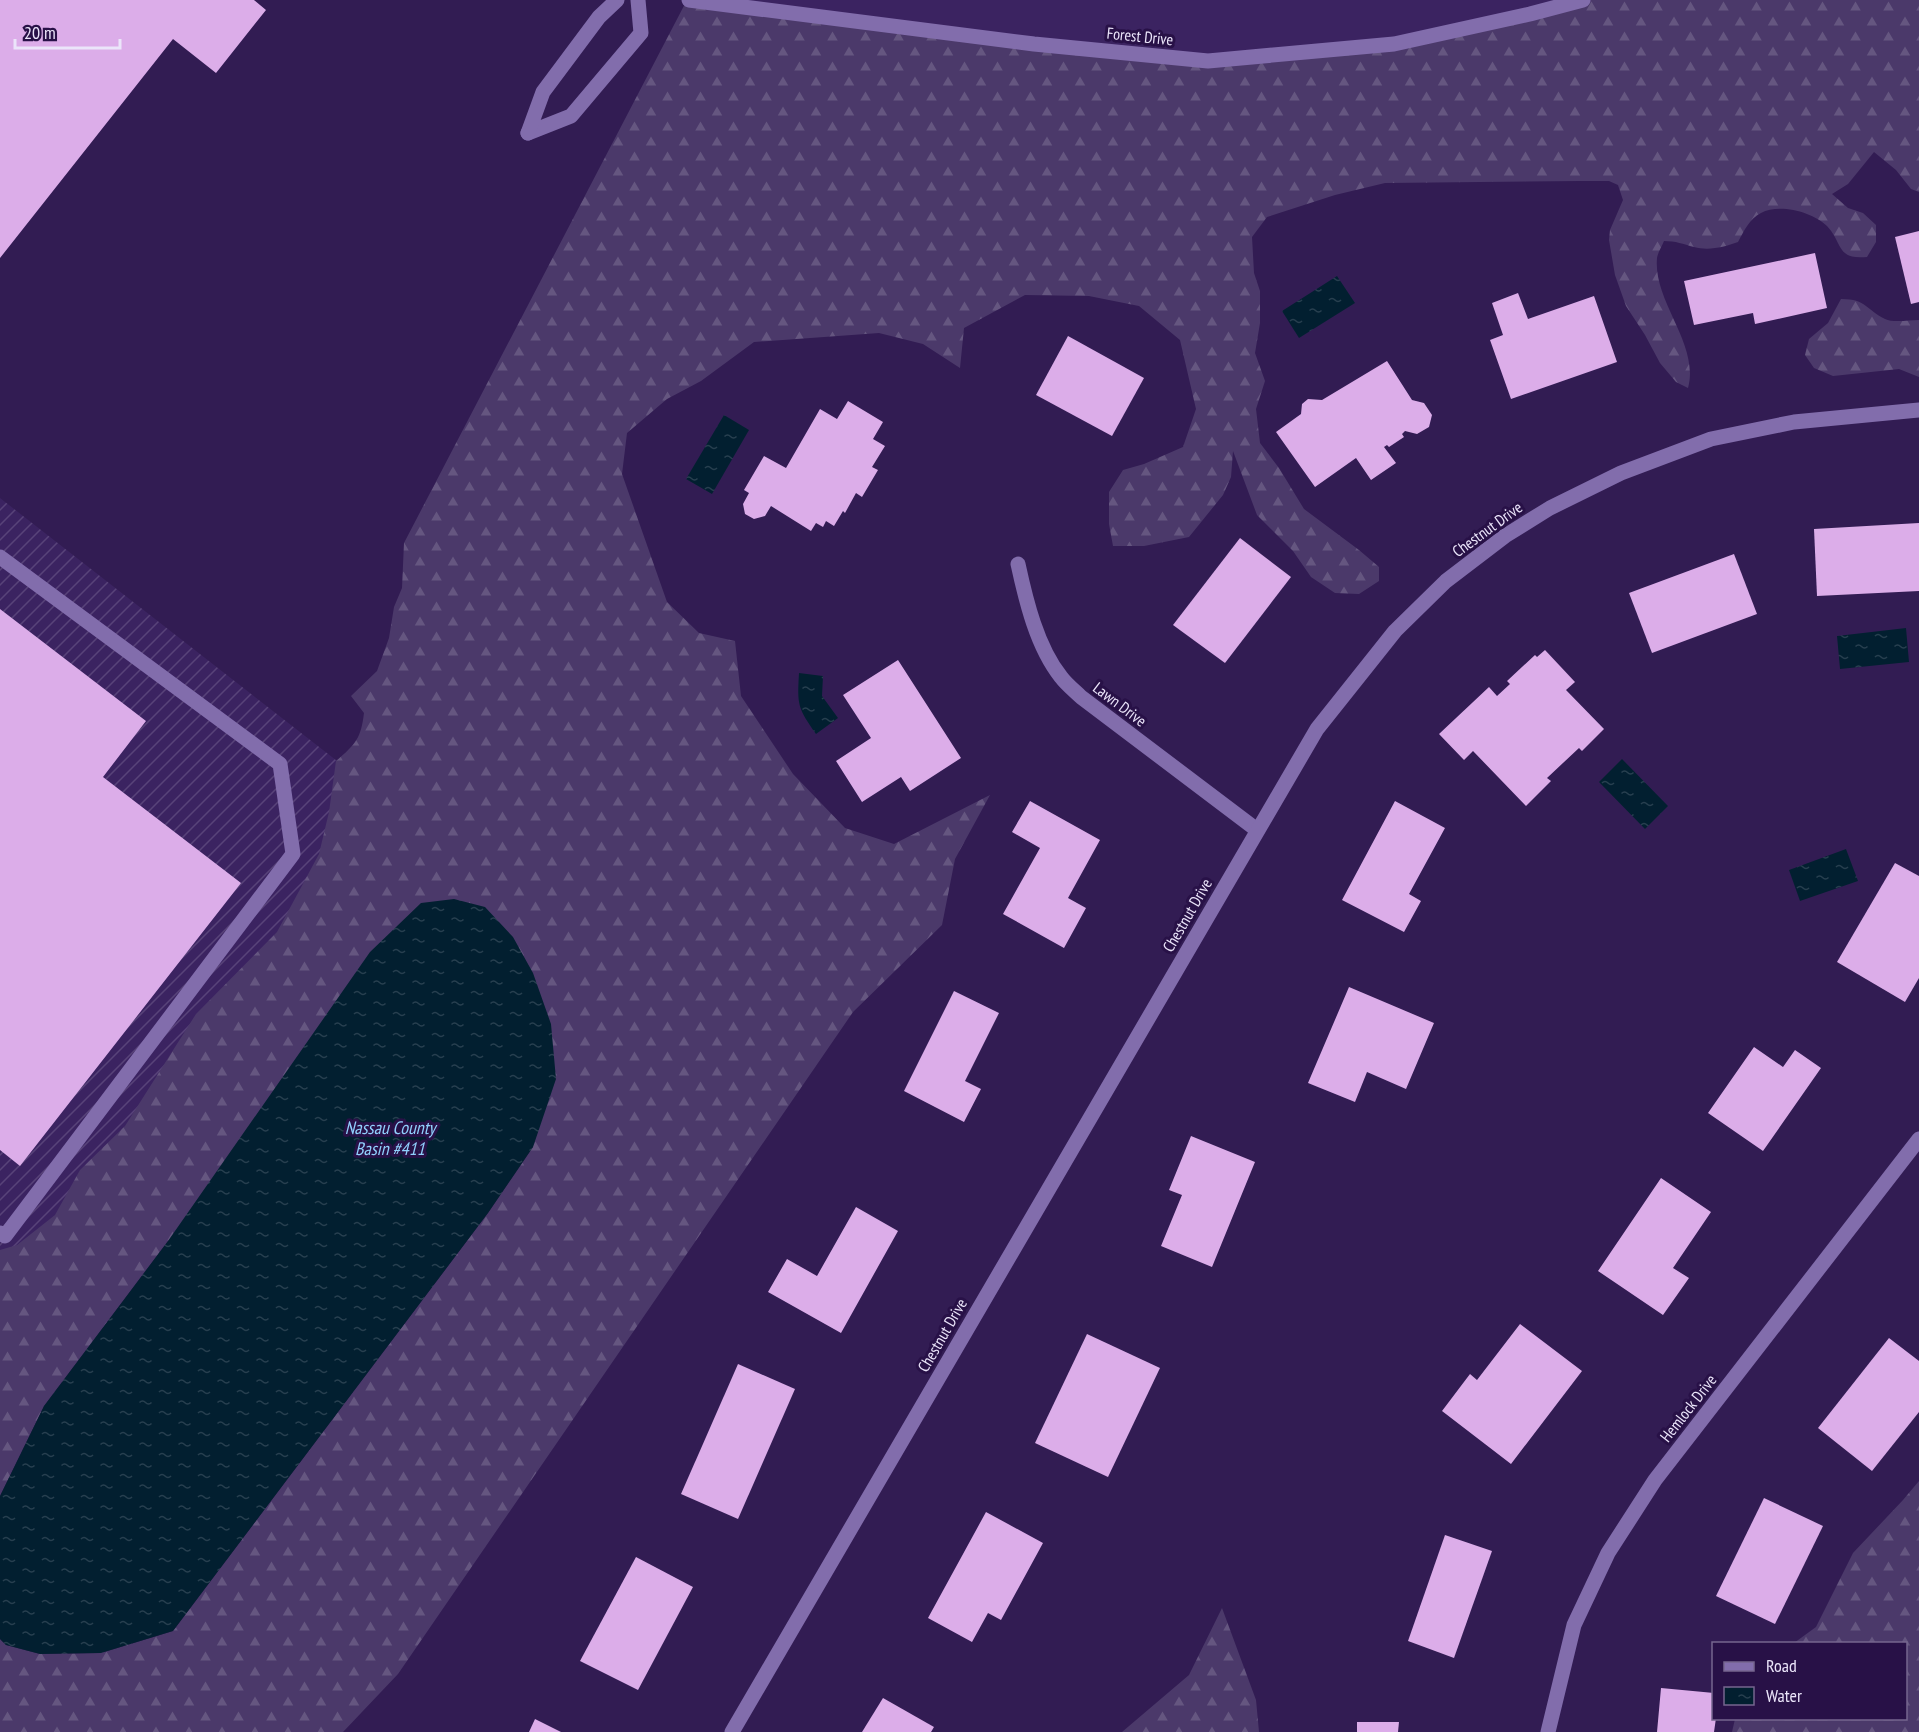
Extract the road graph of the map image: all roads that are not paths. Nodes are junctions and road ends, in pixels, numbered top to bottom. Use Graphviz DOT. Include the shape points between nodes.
graph roads {
  1 [pos="617,0"];
  2 [pos="638,0"];
  3 [pos="689,0"];
  4 [pos="1583,0"];
  5 [pos="1919,410"];
  6 [pos="0,557"];
  7 [pos="1018,564"];
  8 [pos="1257,830"];
  9 [pos="1919,1139"];
  10 [pos="0,1233"];
  11 [pos="732,1732"];
  12 [pos="1548,1732"];
  1 -- 2 [label="street" via="599,17 543,92 528,133 571,116 641,33"];
  3 -- 4 [label="street, Forest Drive" via="1034,44 1208,61 1394,44"];
  5 -- 8 [label="street, Chestnut Drive" via="1794,422 1711,439 1621,472 1505,536 1446,582 1395,631 1317,729"];
  6 -- 10 [label="street" via="280,764 293,854 5,1236"];
  7 -- 8 [label="street, Lawn Drive" via="1027,608 1061,677 1081,698"];
  8 -- 11 [label="street, Chestnut Drive"];
  9 -- 12 [label="street, Hemlock Drive" via="1655,1480 1608,1553 1574,1625"];
}
